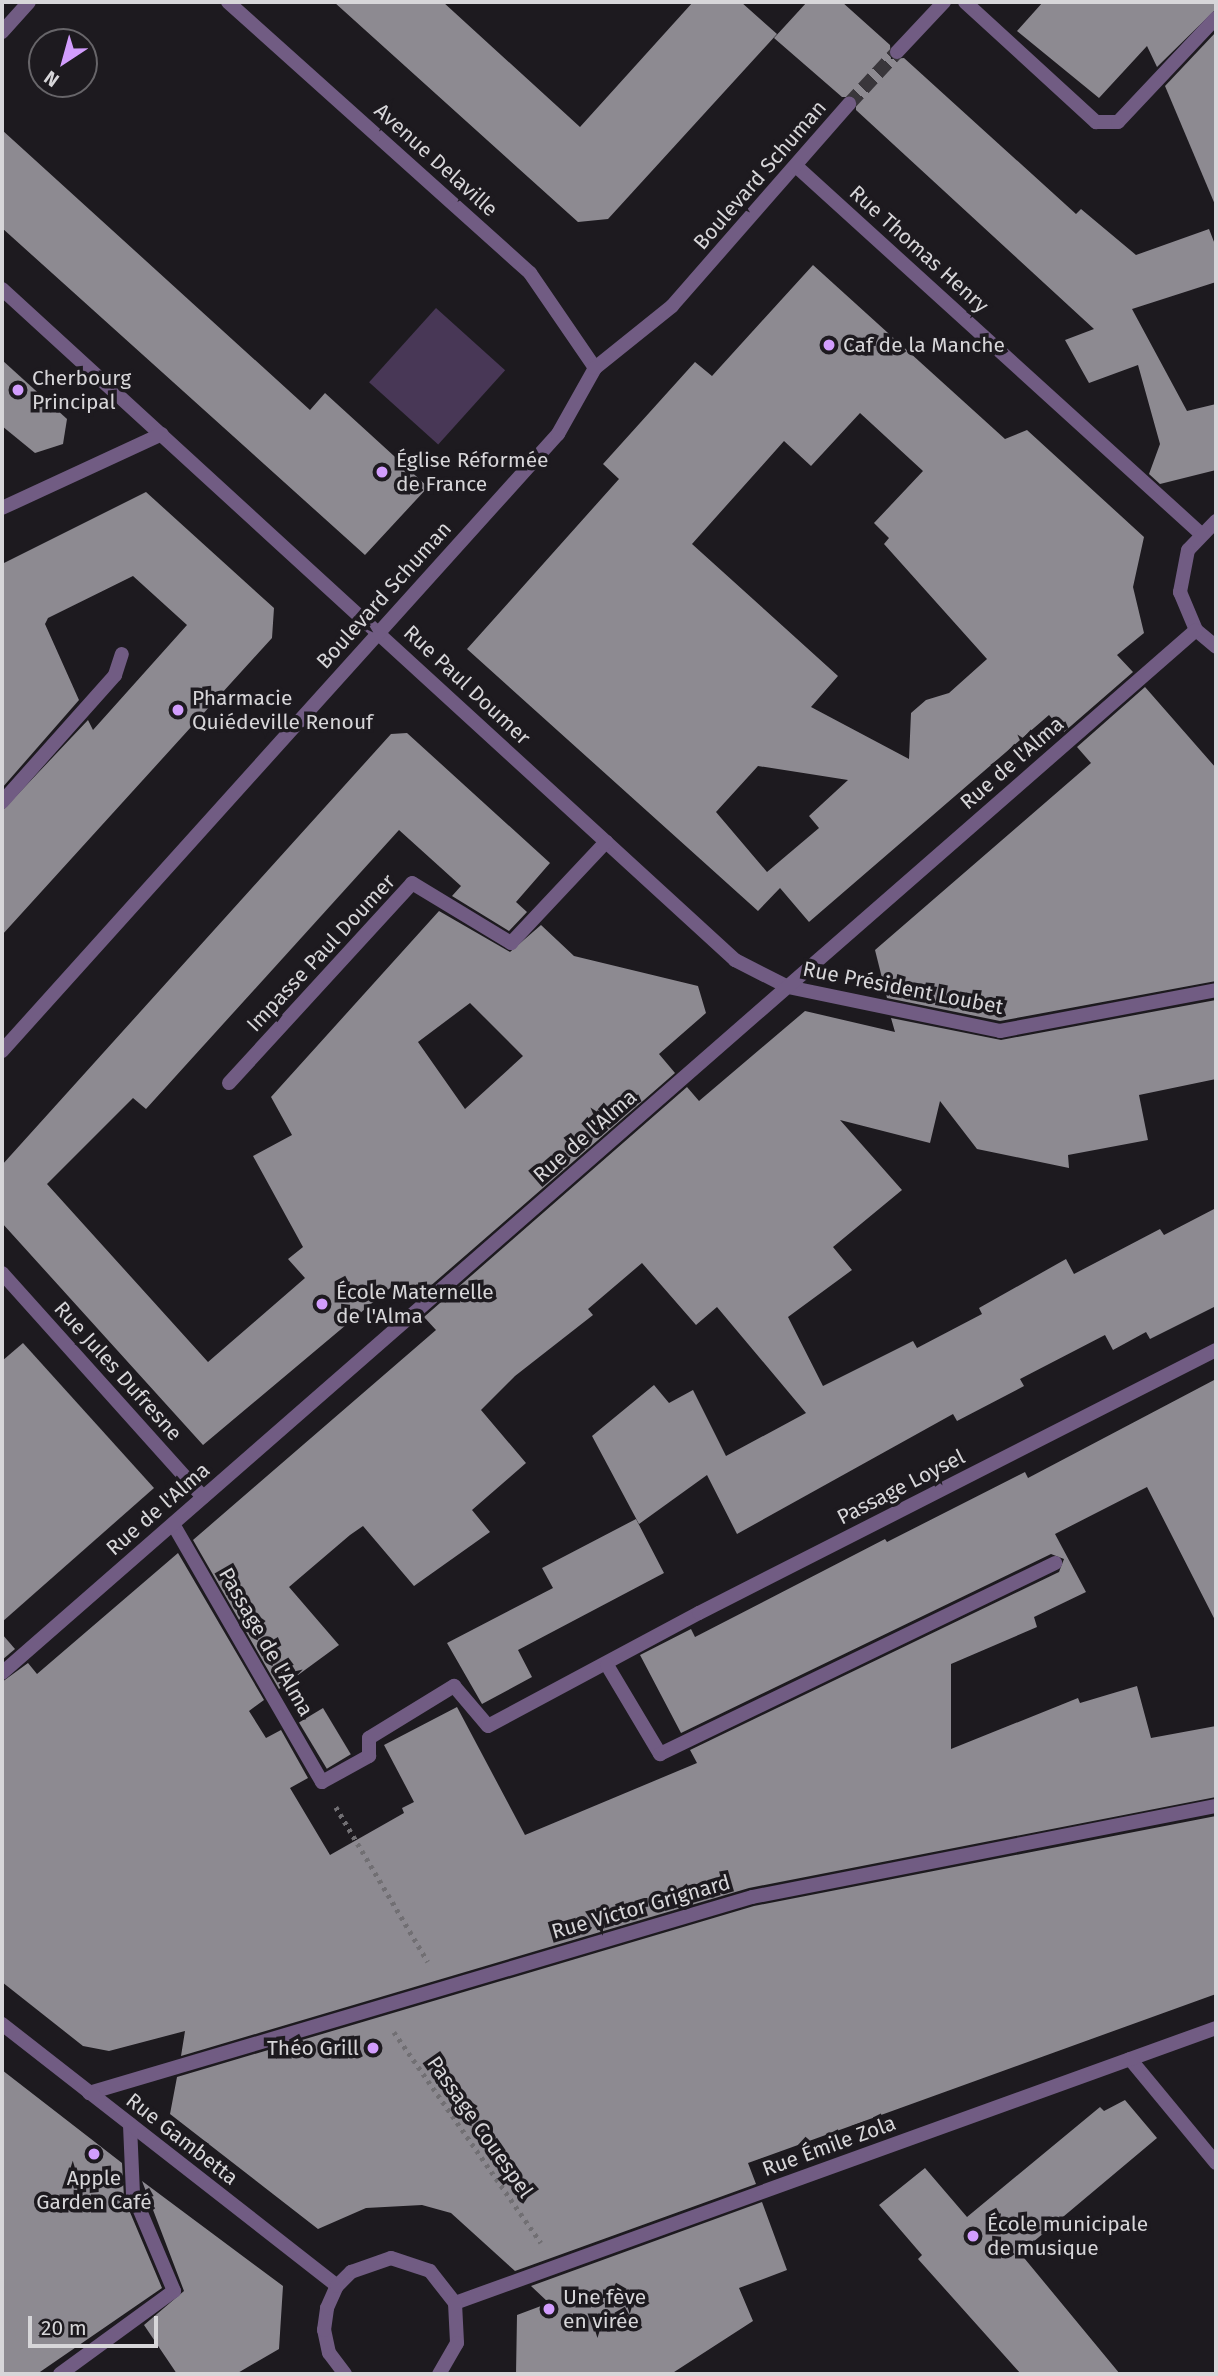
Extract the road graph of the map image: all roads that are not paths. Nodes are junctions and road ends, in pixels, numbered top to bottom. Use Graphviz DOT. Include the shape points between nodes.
graph roads {
  1 [pos="29,2"];
  2 [pos="228,2"];
  3 [pos="944,2"];
  4 [pos="965,2"];
  5 [pos="1216,18"];
  6 [pos="2,32"];
  7 [pos="897,52"];
  8 [pos="849,104"];
  9 [pos="796,166"];
  10 [pos="2,289"];
  11 [pos="595,368"];
  12 [pos="162,433"];
  13 [pos="2,508"];
  14 [pos="1216,521"];
  15 [pos="1200,533"];
  16 [pos="1196,631"];
  17 [pos="379,632"];
  18 [pos="1216,647"];
  19 [pos="122,654"];
  20 [pos="2,802"];
  21 [pos="606,842"];
  22 [pos="788,987"];
  23 [pos="1216,990"];
  24 [pos="2,1051"];
  25 [pos="229,1083"];
  26 [pos="5,1283"];
  27 [pos="1216,1350"];
  28 [pos="203,1497"];
  29 [pos="173,1524"];
  30 [pos="1055,1563"];
  31 [pos="607,1665"];
  32 [pos="2,1673"];
  33 [pos="322,1782"];
  34 [pos="1216,1806"];
  35 [pos="2,2024"];
  36 [pos="1216,2028"];
  37 [pos="1130,2059"];
  38 [pos="89,2093"];
  39 [pos="130,2124"];
  40 [pos="1216,2163"];
  41 [pos="337,2286"];
  42 [pos="455,2303"];
  43 [pos="61,2374"];
  44 [pos="345,2374"];
  45 [pos="439,2374"];
  1 -- 6 [label="street"];
  2 -- 11 [label="street, Avenue Delaville" via="530,273"];
  3 -- 7 [label="street"];
  4 -- 5 [label="street" via="1096,122 1118,122"];
  8 -- 9 [label="street, Boulevard Schuman"];
  9 -- 11 [label="street, Boulevard Schuman" via="672,306"];
  9 -- 15 [label="street, Rue Thomas Henry"];
  10 -- 12 [label="street, Rue Paul Doumer"];
  11 -- 17 [label="street, Boulevard Schuman" via="558,434"];
  12 -- 13 [label="street"];
  12 -- 17 [label="street, Rue Paul Doumer"];
  14 -- 15 [label="street"];
  15 -- 16 [label="street" via="1188,550 1180,592"];
  16 -- 18 [label="street"];
  16 -- 22 [label="street, Rue de l'Alma"];
  17 -- 21 [label="street, Rue Paul Doumer"];
  17 -- 24 [label="street, Boulevard Schuman"];
  19 -- 20 [label="street" via="115,675"];
  21 -- 22 [label="street, Rue Paul Doumer" via="735,960"];
  21 -- 25 [label="street, Impasse Paul Doumer" via="511,943 412,883"];
  22 -- 23 [label="street, Rue Président Loubet" via="1000,1031"];
  22 -- 28 [label="street, Rue de l'Alma"];
  26 -- 28 [label="street, Rue Jules Dufresne"];
  27 -- 31 [label="street, Passage Loysel" via="699,1613"];
  28 -- 29 [label="street, Rue de l'Alma"];
  29 -- 32 [label="street, Rue de l'Alma"];
  29 -- 33 [label="street, Passage de l'Alma"];
  30 -- 31 [label="street" via="660,1754"];
  31 -- 33 [label="street, Passage Loysel" via="488,1726 454,1686 369,1738 369,1756"];
  34 -- 38 [label="street, Rue Victor Grignard" via="752,1897"];
  35 -- 38 [label="street, Rue Gambetta"];
  36 -- 37 [label="street, Rue Émile Zola"];
  37 -- 40 [label="street"];
  37 -- 42 [label="street, Rue Émile Zola"];
  38 -- 39 [label="street, Rue Gambetta"];
  39 -- 41 [label="street, Rue Gambetta"];
  39 -- 43 [label="street" via="133,2194 174,2291"];
  41 -- 42 [label="street" via="351,2272 391,2258 430,2271"];
  41 -- 44 [label="street" via="324,2330 330,2353"];
  42 -- 45 [label="street" via="457,2343"];
}
